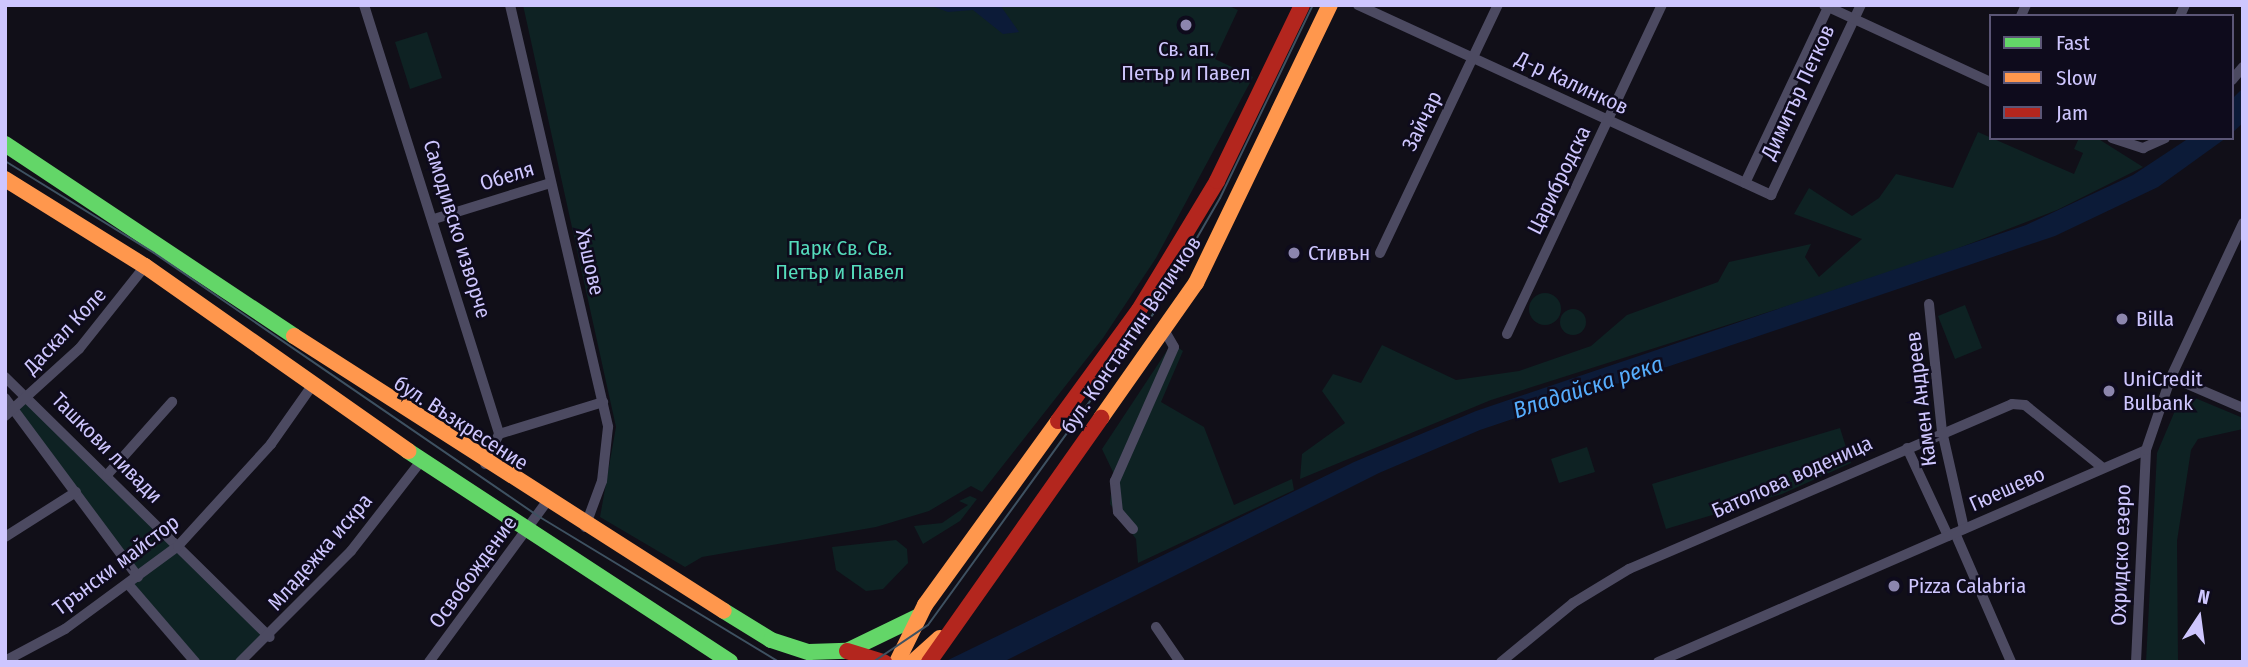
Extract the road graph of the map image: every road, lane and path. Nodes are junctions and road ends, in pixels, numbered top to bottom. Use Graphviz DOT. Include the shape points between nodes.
graph roads {
  1 [pos="364,5"];
  2 [pos="510,5"];
  3 [pos="1302,5"];
  4 [pos="1330,5"];
  5 [pos="1358,5"];
  6 [pos="1498,5"];
  7 [pos="1662,5"];
  8 [pos="1861,5"];
  9 [pos="1827,6"];
  10 [pos="1854,20"];
  11 [pos="1473,58"];
  12 [pos="1989,81"];
  13 [pos="1609,121"];
  14 [pos="5,144"];
  15 [pos="5,179"];
  16 [pos="550,183"];
  17 [pos="1745,183"];
  18 [pos="1771,195"];
  19 [pos="434,219"];
  20 [pos="2243,223"];
  21 [pos="1380,253"];
  22 [pos="145,266"];
  23 [pos="1929,304"];
  24 [pos="1164,330"];
  25 [pos="1507,334"];
  26 [pos="5,377"];
  27 [pos="2171,377"];
  28 [pos="314,383"];
  29 [pos="30,397"];
  30 [pos="5,398"];
  31 [pos="172,402"];
  32 [pos="603,402"];
  33 [pos="2243,408"];
  34 [pos="9,413"];
  35 [pos="1942,431"];
  36 [pos="499,434"];
  37 [pos="1907,448"];
  38 [pos="2146,450"];
  39 [pos="421,461"];
  40 [pos="485,464"];
  41 [pos="2103,468"];
  42 [pos="107,475"];
  43 [pos="76,492"];
  44 [pos="547,503"];
  45 [pos="585,527"];
  46 [pos="1133,529"];
  47 [pos="1956,532"];
  48 [pos="526,534"];
  49 [pos="5,537"];
  50 [pos="178,545"];
  51 [pos="138,576"];
  52 [pos="128,584"];
  53 [pos="917,617"];
  54 [pos="1156,627"];
  55 [pos="949,630"];
  56 [pos="270,637"];
  57 [pos="847,651"];
  58 [pos="5,661"];
  59 [pos="242,661"];
  60 [pos="195,662"];
  61 [pos="429,662"];
  62 [pos="730,662"];
  63 [pos="884,662"];
  64 [pos="897,662"];
  65 [pos="913,662"];
  66 [pos="929,662"];
  67 [pos="1180,662"];
  68 [pos="1501,662"];
  69 [pos="1658,662"];
  70 [pos="2011,662"];
  71 [pos="2136,662"];
  1 -- 19 [label="street, Самодивско изворче"];
  2 -- 16 [label="street, Хъшове"];
  3 -- 53 [label="main road, бул. Константин Величков" via="1217,181 1139,310"];
  4 -- 24 [label="main road, бул. Константин Величков" via="1212,266"];
  5 -- 11 [label="street, Д-р Калинков"];
  6 -- 11 [label="street, Зайчар"];
  7 -- 13 [label="street, Царибродска"];
  8 -- 10 [label="street, Димитър Петков"];
  9 -- 10 [label="street"];
  9 -- 17 [label="street, Димитър Петков"];
  10 -- 12 [label="street"];
  10 -- 18 [label="street, Димитър Петков"];
  11 -- 13 [label="street, Д-р Калинков"];
  11 -- 21 [label="street, Зайчар"];
  13 -- 17 [label="street, Д-р Калинков"];
  13 -- 25 [label="street, Царибродска"];
  14 -- 40 [label="main road, бул. Възкресение"];
  15 -- 22 [label="main road"];
  16 -- 19 [label="street, Обеля"];
  16 -- 32 [label="street, Хъшове"];
  17 -- 18 [label="street, Д-р Калинков"];
  19 -- 36 [label="street, Самодивско изворче"];
  20 -- 27 [label="street"];
  22 -- 28 [label="main road"];
  22 -- 29 [label="street, Даскал Коле" via="116,309"];
  23 -- 35 [label="street, Камен Андреев"];
  24 -- 46 [label="street" via="1174,347 1122,455 1115,503"];
  24 -- 55 [label="main road, бул. Константин Величков"];
  26 -- 29 [label="street, Ташкови ливади"];
  27 -- 33 [label="street"];
  27 -- 38 [label="street"];
  28 -- 39 [label="main road"];
  28 -- 50 [label="street, Трънски майстор" via="271,444"];
  29 -- 34 [label="street, Даскал Коле"];
  29 -- 42 [label="street, Ташкови ливади"];
  30 -- 34 [label="street, Ташкови ливади"];
  31 -- 42 [label="street"];
  32 -- 36 [label="street"];
  32 -- 45 [label="street, Хъшове" via="607,458"];
  34 -- 43 [label="street, Ташкови ливади"];
  35 -- 37 [label="street, Батолова воденица"];
  35 -- 41 [label="street, Батолова воденица" via="2021,403"];
  35 -- 47 [label="street, Камен Андреев"];
  36 -- 40 [label="street"];
  37 -- 47 [label="street"];
  37 -- 68 [label="street, Батолова воденица" via="1598,585"];
  38 -- 41 [label="street, Гюешево"];
  38 -- 71 [label="street, Охридско езеро"];
  39 -- 48 [label="main road"];
  39 -- 56 [label="street, Младежка искра" via="351,551"];
  40 -- 44 [label="main road, бул. Възкресение"];
  41 -- 47 [label="street, Гюешево"];
  42 -- 50 [label="street, Ташкови ливади"];
  43 -- 49 [label="street"];
  43 -- 51 [label="street, Ташкови ливади"];
  44 -- 45 [label="main road, бул. Възкресение"];
  44 -- 48 [label="street, Освобождение"];
  45 -- 57 [label="main road, бул. Възкресение" via="771,640 809,652"];
  47 -- 69 [label="street, Гюешево"];
  47 -- 70 [label="street, Камен Андреев"];
  48 -- 61 [label="street, Освобождение"];
  48 -- 62 [label="main road"];
  50 -- 51 [label="street, Трънски майстор"];
  50 -- 56 [label="street, Ташкови ливади"];
  51 -- 52 [label="street, Трънски майстор"];
  52 -- 58 [label="street, Трънски майстор"];
  52 -- 60 [label="street"];
  53 -- 57 [label="main road, бул. Възкресение"];
  53 -- 64 [label="main road, бул. Константин Величков"];
  54 -- 67 [label="street"];
  55 -- 65 [label="main road"];
  55 -- 66 [label="main road"];
  56 -- 59 [label="street, Младежка искра"];
  57 -- 63 [label="main road"];
}
